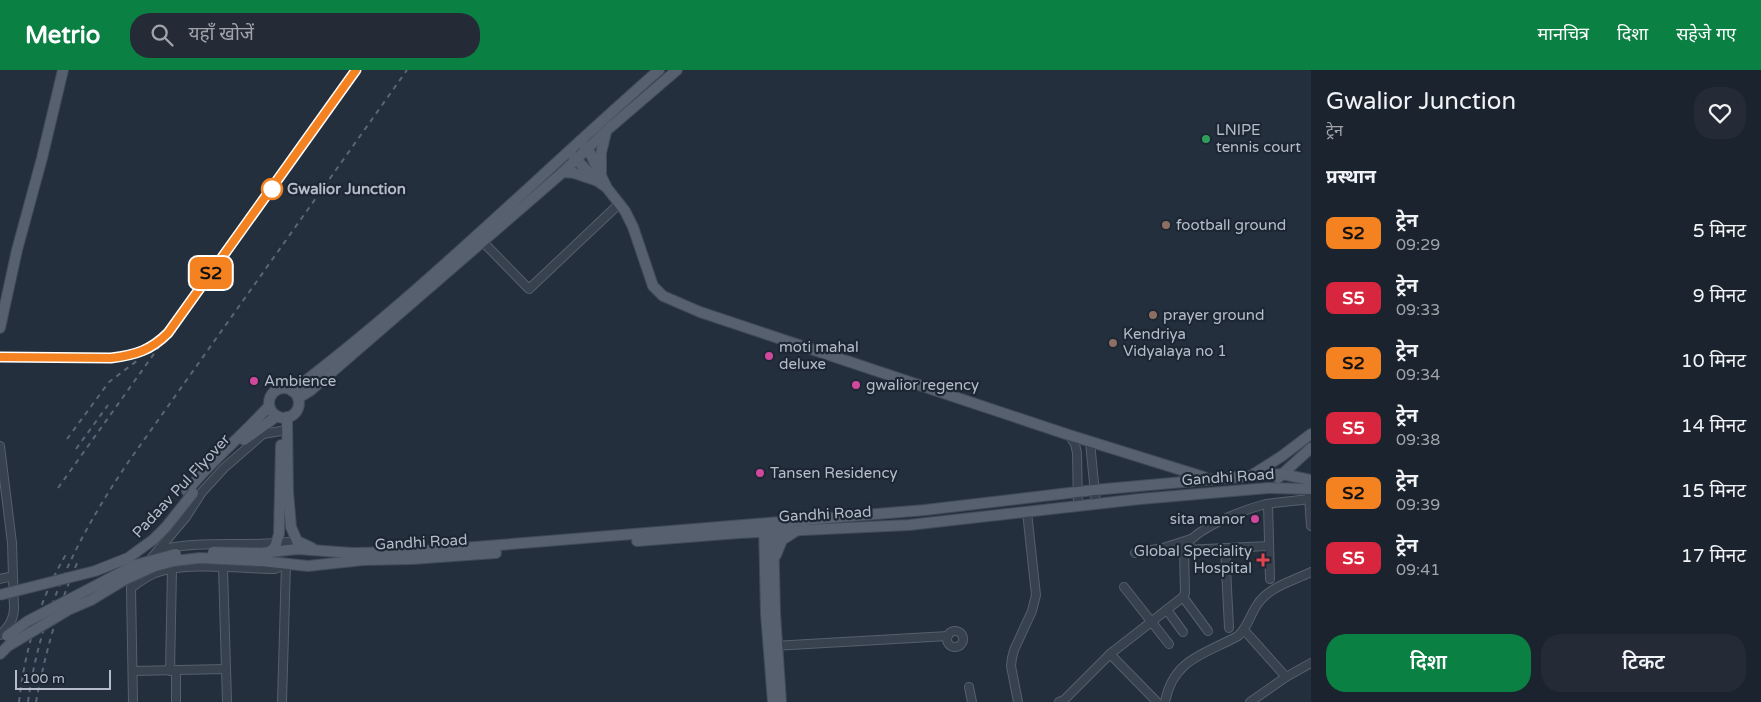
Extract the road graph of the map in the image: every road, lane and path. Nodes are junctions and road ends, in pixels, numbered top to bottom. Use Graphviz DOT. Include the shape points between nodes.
graph roads {
  1 [pos="63,70"];
  2 [pos="659,70"];
  3 [pos="677,70"];
  4 [pos="606,131"];
  5 [pos="580,141"];
  6 [pos="588,149"];
  7 [pos="569,151"];
  8 [pos="576,159"];
  9 [pos="563,172"];
  10 [pos="598,177"];
  11 [pos="619,204"];
  12 [pos="484,242"];
  13 [pos="0,328"];
  14 [pos="295,394"];
  15 [pos="269,406"];
  16 [pos="282,417"];
  17 [pos="264,429"];
  18 [pos="281,431"];
  19 [pos="1311,434"];
  20 [pos="1068,435"];
  21 [pos="1090,442"];
  22 [pos="0,446"];
  23 [pos="1311,448"];
  24 [pos="2,473"];
  25 [pos="1282,474"];
  26 [pos="1250,476"];
  27 [pos="1210,479"];
  28 [pos="1268,488"];
  29 [pos="1310,489"];
  30 [pos="1094,490"];
  31 [pos="1237,490"];
  32 [pos="190,492"];
  33 [pos="1077,493"];
  34 [pos="1096,504"];
  35 [pos="1268,504"];
  36 [pos="1078,506"];
  37 [pos="1027,512"];
  38 [pos="1311,526"];
  39 [pos="768,527"];
  40 [pos="799,529"];
  41 [pos="1190,539"];
  42 [pos="297,541"];
  43 [pos="277,543"];
  44 [pos="1269,546"];
  45 [pos="1225,548"];
  46 [pos="313,549"];
  47 [pos="159,550"];
  48 [pos="1184,550"];
  49 [pos="1135,553"];
  50 [pos="263,556"];
  51 [pos="775,559"];
  52 [pos="286,564"];
  53 [pos="223,568"];
  54 [pos="172,570"];
  55 [pos="1311,572"];
  56 [pos="13,576"];
  57 [pos="0,579"];
  58 [pos="1270,579"];
  59 [pos="1124,587"];
  60 [pos="131,588"];
  61 [pos="0,589"];
  62 [pos="0,595"];
  63 [pos="1183,597"];
  64 [pos="1167,610"];
  65 [pos="1152,622"];
  66 [pos="1229,628"];
  67 [pos="1244,630"];
  68 [pos="1208,631"];
  69 [pos="1183,632"];
  70 [pos="0,636"];
  71 [pos="948,636"];
  72 [pos="0,642"];
  73 [pos="1169,644"];
  74 [pos="773,646"];
  75 [pos="0,654"];
  76 [pos="1110,654"];
  77 [pos="1311,663"];
  78 [pos="225,669"];
  79 [pos="133,670"];
  80 [pos="173,670"];
  81 [pos="1286,677"];
  82 [pos="969,687"];
  83 [pos="133,702"];
  84 [pos="176,702"];
  85 [pos="227,702"];
  86 [pos="282,702"];
  87 [pos="773,702"];
  88 [pos="781,702"];
  89 [pos="972,702"];
  90 [pos="1018,702"];
  91 [pos="1059,702"];
  92 [pos="1157,702"];
  93 [pos="1165,702"];
  94 [pos="1250,702"];
  1 -- 13 [label="main road"];
  2 -- 5 [label="main road"];
  3 -- 4 [label="main road"];
  4 -- 6 [label="main road"];
  4 -- 10 [label="main road"];
  5 -- 6 [label="main road"];
  5 -- 7 [label="main road"];
  6 -- 8 [label="main road"];
  6 -- 10 [label="main road"];
  7 -- 8 [label="main road"];
  7 -- 14 [label="main road" via="476,237"];
  8 -- 9 [label="main road"];
  8 -- 10 [label="main road"];
  9 -- 10 [label="main road"];
  9 -- 12 [label="main road"];
  10 -- 11 [label="main road"];
  11 -- 12 [label="street" via="529,289"];
  11 -- 20 [label="main road" via="633,227 653,286 662,296 700,312"];
  12 -- 14 [label="main road" via="310,391"];
  14 -- 15 [label="main road" via="278,389 271,396"];
  14 -- 16 [label="main road" via="298,408 292,416"];
  15 -- 16 [label="main road"];
  15 -- 32 [label="main road, Padaav Pul Flyover" via="198,477"];
  16 -- 17 [label="main road, Padaav Pul Flyover"];
  16 -- 18 [label="main road"];
  16 -- 42 [label="main road" via="289,515"];
  17 -- 18 [label="street"];
  17 -- 32 [label="main road, Padaav Pul Flyover" via="241,442"];
  17 -- 47 [label="street" via="202,492"];
  18 -- 43 [label="main road"];
  19 -- 26 [label="main road"];
  20 -- 21 [label="main road"];
  20 -- 33 [label="street" via="1077,453"];
  21 -- 27 [label="main road"];
  21 -- 30 [label="street"];
  22 -- 24 [label="street"];
  23 -- 25 [label="main road"];
  24 -- 56 [label="street" via="12,542"];
  25 -- 26 [label="main road, Gandhi Road"];
  25 -- 28 [label="main road"];
  25 -- 29 [label="main road, Gandhi Road" via="1293,477"];
  26 -- 27 [label="main road, Gandhi Road"];
  26 -- 31 [label="main road"];
  27 -- 30 [label="main road, Gandhi Road"];
  28 -- 29 [label="main road, Gandhi Road"];
  28 -- 31 [label="main road, Gandhi Road"];
  29 -- 35 [label="street"];
  29 -- 38 [label="street"];
  30 -- 33 [label="main road, Gandhi Road"];
  30 -- 34 [label="street"];
  31 -- 34 [label="main road, Gandhi Road"];
  32 -- 61 [label="main road, Padaav Pul Flyover" via="162,524 138,546 121,556 92,567"];
  32 -- 62 [label="main road, Padaav Pul Flyover, bridge" via="166,527 128,558 96,571"];
  33 -- 36 [label="street"];
  33 -- 39 [label="main road, Gandhi Road"];
  34 -- 36 [label="main road, Gandhi Road"];
  35 -- 41 [label="street" via="1232,516"];
  35 -- 44 [label="street"];
  36 -- 37 [label="main road, Gandhi Road"];
  37 -- 40 [label="main road, Gandhi Road" via="909,525"];
  37 -- 90 [label="street" via="1036,595 1012,658"];
  39 -- 40 [label="main road, Gandhi Road"];
  39 -- 46 [label="main road" via="412,552 352,553"];
  39 -- 51 [label="main road"];
  39 -- 52 [label="main road, Gandhi Road" via="446,557 308,566"];
  39 -- 74 [label="main road"];
  40 -- 51 [label="main road" via="782,540"];
  41 -- 48 [label="street"];
  41 -- 49 [label="street"];
  42 -- 43 [label="street"];
  42 -- 46 [label="main road"];
  43 -- 47 [label="street"];
  43 -- 50 [label="main road"];
  44 -- 45 [label="street"];
  44 -- 58 [label="street"];
  45 -- 48 [label="street"];
  45 -- 66 [label="street"];
  46 -- 50 [label="main road"];
  47 -- 60 [label="street" via="137,573"];
  48 -- 63 [label="street"];
  50 -- 52 [label="main road, Gandhi Road"];
  50 -- 72 [label="main road, bridge" via="181,553 136,565 28,621"];
  50 -- 75 [label="main road, bridge" via="200,558 155,566 68,610"];
  51 -- 74 [label="main road"];
  52 -- 53 [label="street" via="275,569"];
  52 -- 86 [label="street"];
  53 -- 54 [label="street"];
  53 -- 78 [label="street"];
  54 -- 60 [label="street" via="144,578"];
  54 -- 80 [label="street"];
  55 -- 67 [label="street" via="1268,592 1256,606"];
  56 -- 57 [label="street"];
  56 -- 70 [label="street" via="14,614"];
  59 -- 65 [label="street"];
  60 -- 79 [label="street"];
  63 -- 64 [label="street"];
  63 -- 68 [label="street"];
  64 -- 65 [label="street"];
  64 -- 69 [label="street"];
  65 -- 73 [label="street"];
  65 -- 76 [label="street"];
  67 -- 81 [label="street"];
  67 -- 93 [label="street" via="1179,670"];
  71 -- 74 [label="street"];
  74 -- 87 [label="main road"];
  74 -- 88 [label="main road"];
  76 -- 91 [label="street"];
  76 -- 92 [label="street"];
  77 -- 81 [label="street"];
  78 -- 80 [label="street"];
  78 -- 85 [label="street"];
  79 -- 80 [label="street"];
  79 -- 83 [label="street"];
  80 -- 84 [label="street"];
  81 -- 94 [label="street"];
  82 -- 89 [label="street"];
}
